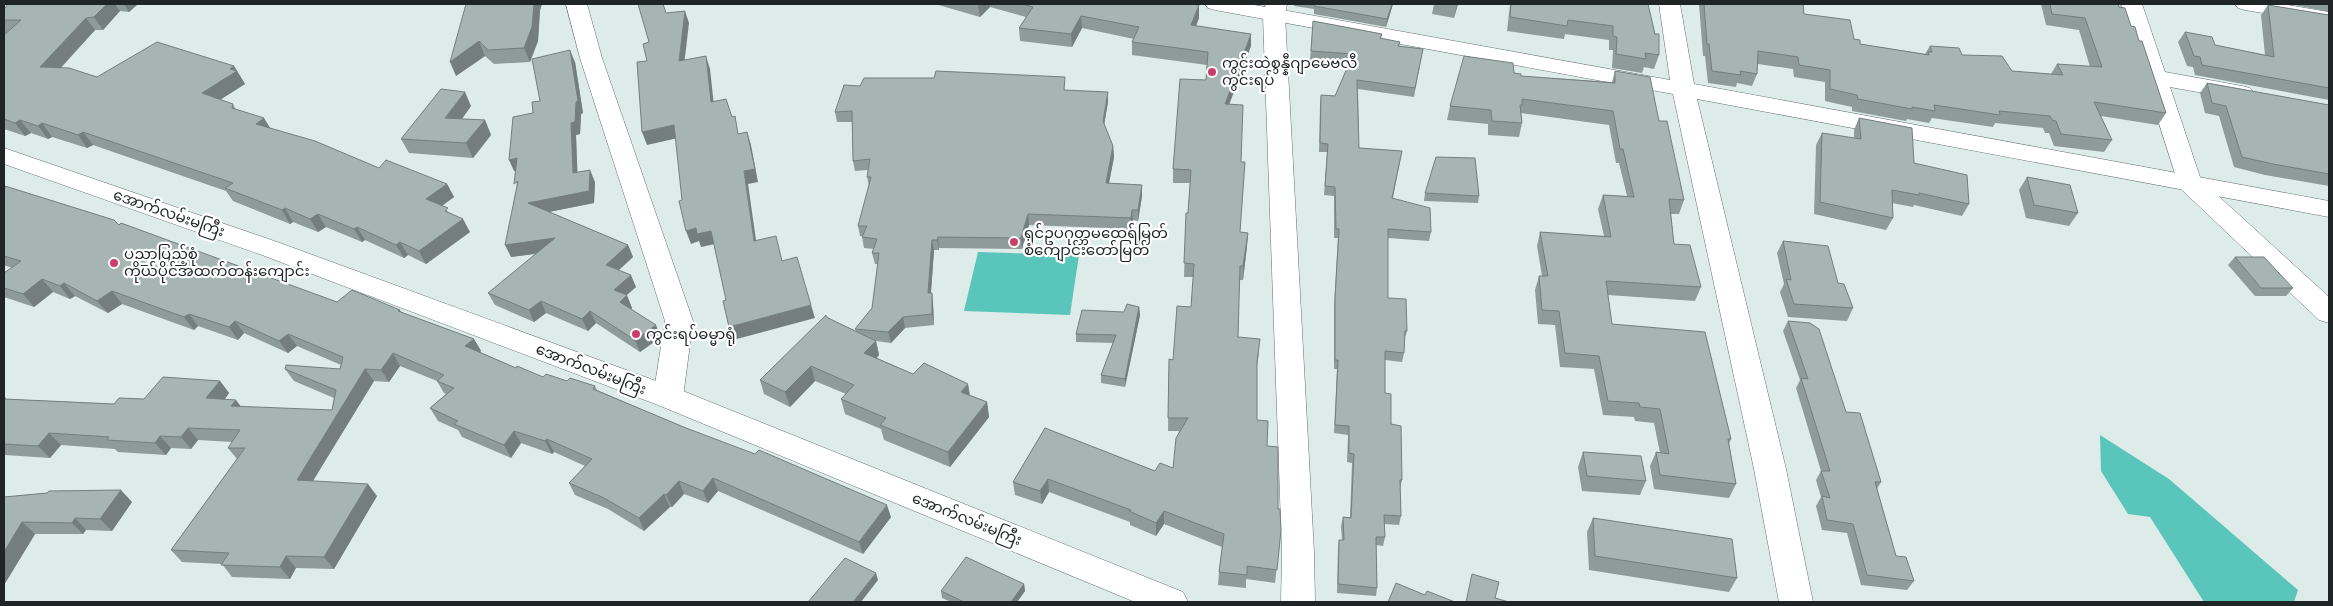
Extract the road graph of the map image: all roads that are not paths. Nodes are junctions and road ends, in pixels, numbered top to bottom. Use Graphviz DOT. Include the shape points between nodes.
graph roads {
  1 [pos="576,4"];
  2 [pos="1215,4"];
  3 [pos="1670,4"];
  4 [pos="2131,4"];
  5 [pos="2246,4"];
  6 [pos="1275,10"];
  7 [pos="2329,18"];
  8 [pos="2155,77"];
  9 [pos="1683,89"];
  10 [pos="2261,96"];
  11 [pos="4,156"];
  12 [pos="2190,183"];
  13 [pos="2329,209"];
  14 [pos="2329,312"];
  15 [pos="668,397"];
  16 [pos="1171,602"];
  17 [pos="1298,602"];
  18 [pos="1796,602"];
  1 -- 15 [label="main road" via="590,58 679,321"];
  2 -- 6 [label="main road"];
  3 -- 9 [label="main road"];
  4 -- 8 [label="main road"];
  5 -- 7 [label="main road"];
  6 -- 9 [label="main road"];
  6 -- 17 [label="main road"];
  8 -- 10 [label="main road"];
  8 -- 12 [label="main road"];
  9 -- 12 [label="main road"];
  9 -- 18 [label="main road" via="1770,469"];
  11 -- 15 [label="main road, အောက်လမ်းမကြီး" via="271,249"];
  12 -- 13 [label="main road"];
  12 -- 14 [label="main road"];
  15 -- 16 [label="main road, အောက်လမ်းမကြီး"];
}
